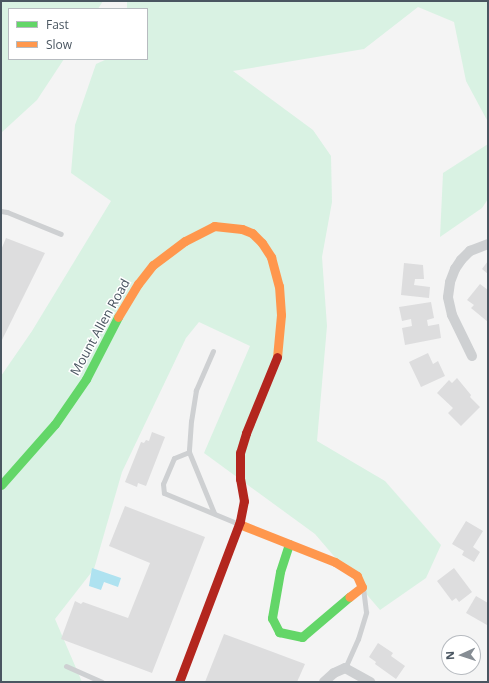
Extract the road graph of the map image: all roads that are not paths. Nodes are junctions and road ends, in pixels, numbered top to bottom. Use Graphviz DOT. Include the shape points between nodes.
graph roads {
  1 [pos="1,210"];
  2 [pos="61,234"];
  3 [pos="488,244"];
  4 [pos="213,351"];
  5 [pos="472,356"];
  6 [pos="189,452"];
  7 [pos="1,485"];
  8 [pos="214,513"];
  9 [pos="239,524"];
  10 [pos="289,544"];
  11 [pos="362,587"];
  12 [pos="66,666"];
  13 [pos="345,668"];
  14 [pos="102,682"];
  15 [pos="179,682"];
  16 [pos="324,682"];
  17 [pos="370,682"];
  1 -- 2 [label="lane"];
  3 -- 5 [label="street" via="470,251 455,269 450,282 448,297 452,315"];
  4 -- 6 [label="lane" via="196,390"];
  6 -- 8 [label="lane"];
  6 -- 8 [label="lane" via="174,458 163,484 164,493"];
  7 -- 9 [label="street, Mount Allen Road" via="55,424 86,379 120,312 153,265 204,230 214,226 242,229 252,233 271,257 279,286 281,315 277,359 240,453 240,479 244,501"];
  8 -- 9 [label="lane"];
  9 -- 10 [label="street"];
  9 -- 15 [label="street, Mount Allen Road"];
  10 -- 11 [label="street" via="335,562 357,576"];
  10 -- 11 [label="street" via="280,572 272,618 279,632 302,637"];
  11 -- 13 [label="lane" via="366,612"];
  12 -- 14 [label="lane"];
  13 -- 16 [label="street"];
  13 -- 17 [label="street"];
}
